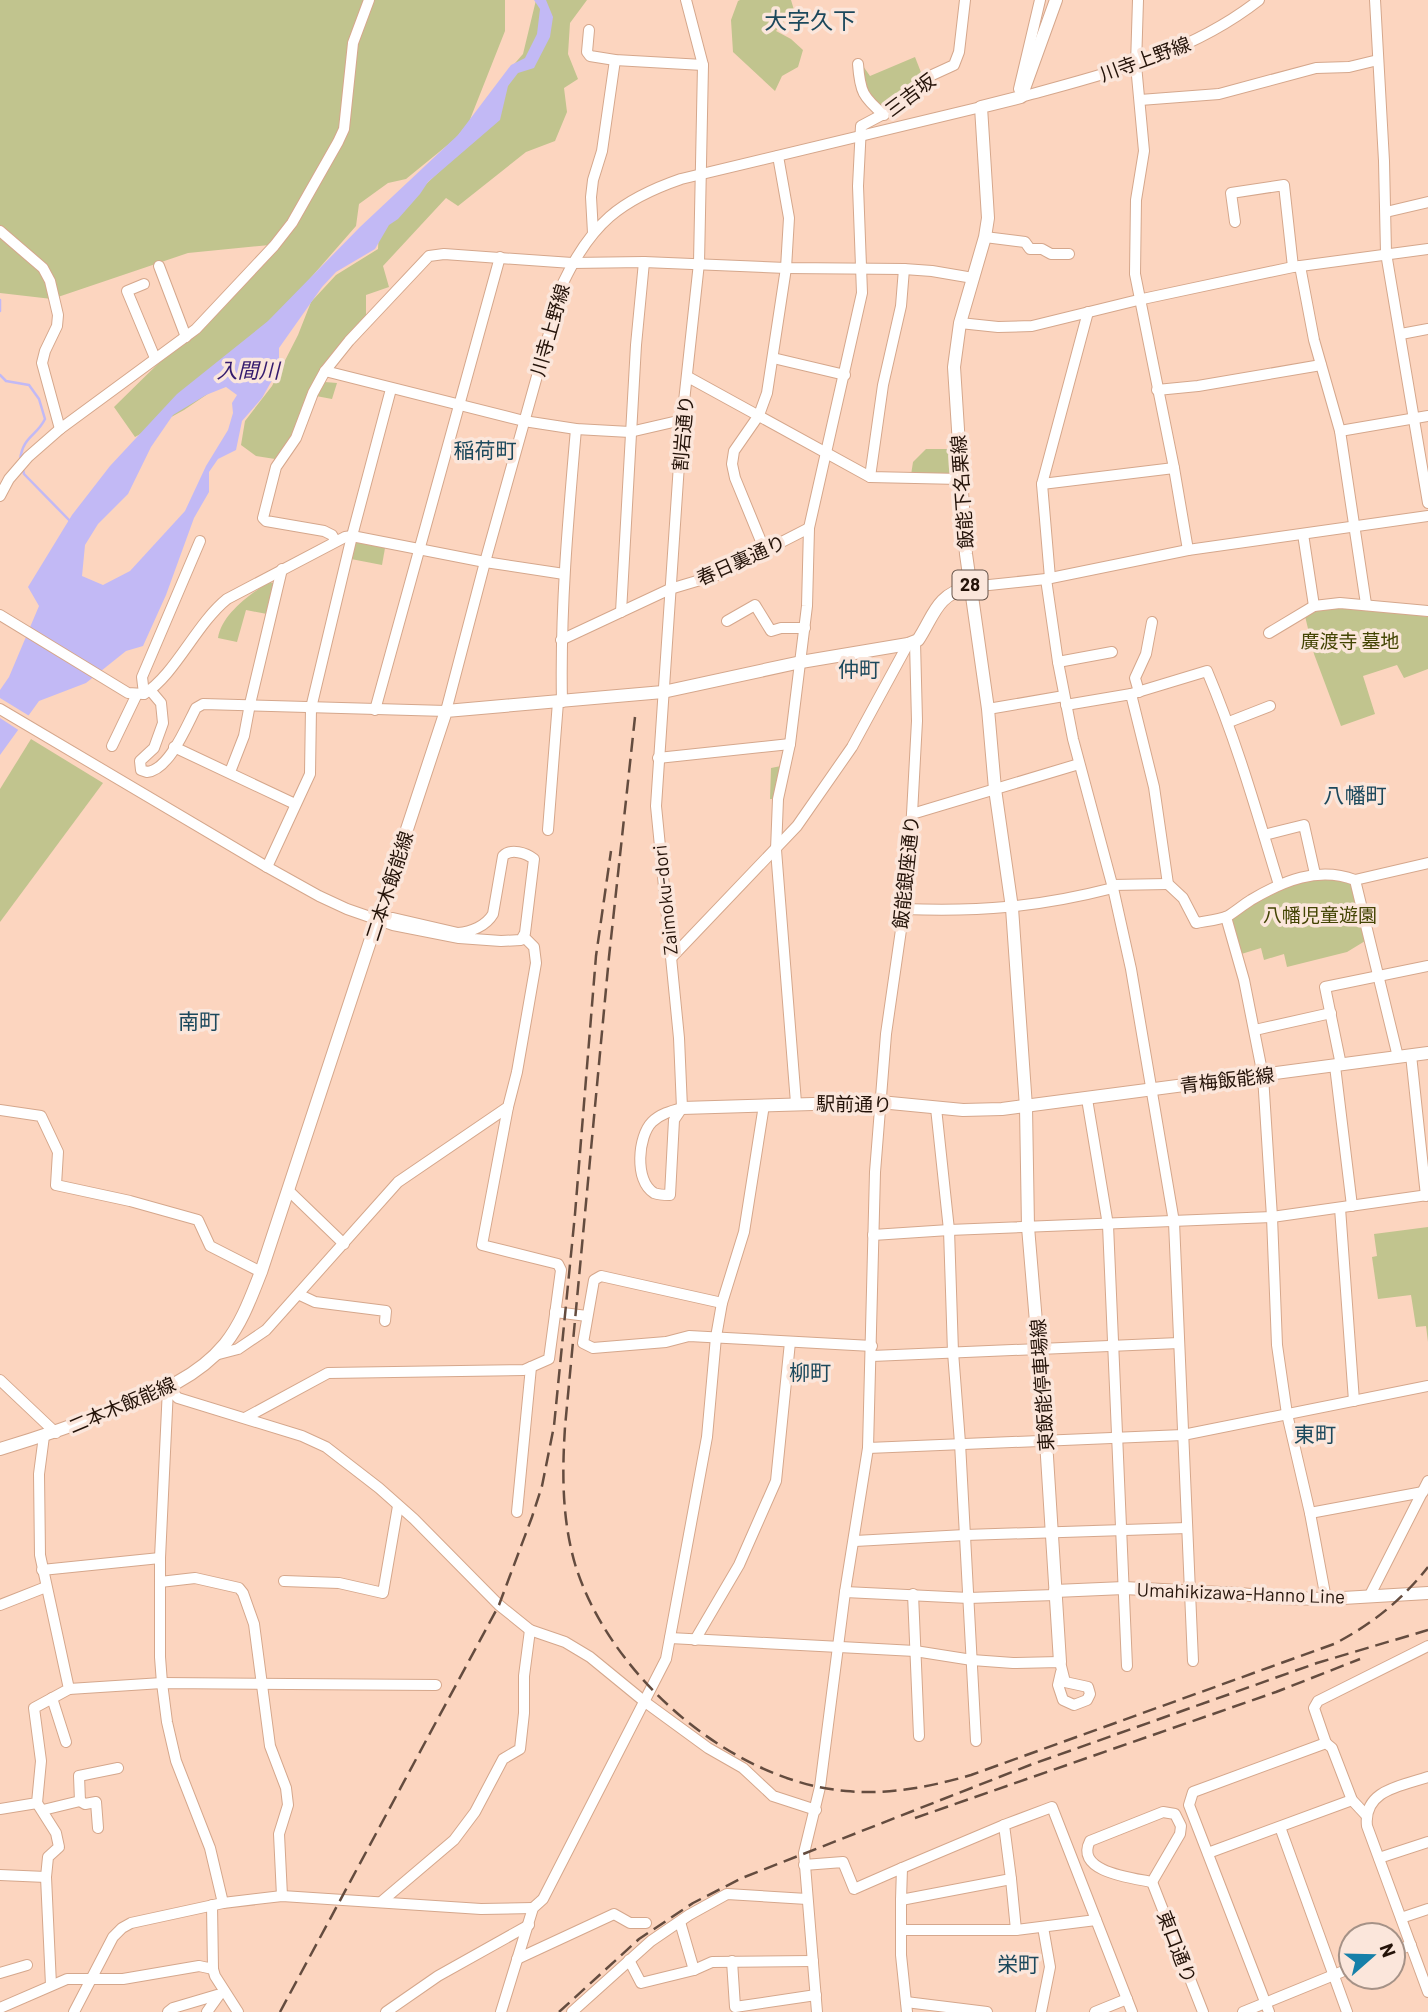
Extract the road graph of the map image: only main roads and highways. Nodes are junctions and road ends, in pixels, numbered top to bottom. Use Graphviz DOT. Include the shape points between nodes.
graph roads {
  1 [pos="1056,0"];
  2 [pos="970,587"];
  3 [pos="1428,1053"];
  4 [pos="1026,1107"];
  5 [pos="682,1108"];
  6 [pos="0,1448"];
  7 [pos="1055,1593"];
  8 [pos="1428,1593"];
  9 [pos="1060,1667"];
  1 -- 2 [label="main road, 飯能下名栗線 / 28" via="1019,98 981,107 988,195 985,237 960,323 954,367"];
  2 -- 4 [label="main road, 飯能下名栗線 / 28" via="1012,908"];
  2 -- 6 [label="main road, 二本木飯能線" via="951,594 935,608 920,637 911,643 663,692 446,711 261,1272 236,1329 199,1370 168,1388 50,1435"];
  3 -- 4 [label="main road, 青梅飯能線"];
  4 -- 5 [label="main road, 駅前通り" via="983,1110 880,1102"];
  4 -- 7 [label="main road, 東飯能停車場線" via="1028,1227"];
  7 -- 8 [label="main road, Umahikizawa-Hanno Line" via="1124,1588 1326,1599"];
  7 -- 9 [label="main road, 東飯能停車場線"];
}
